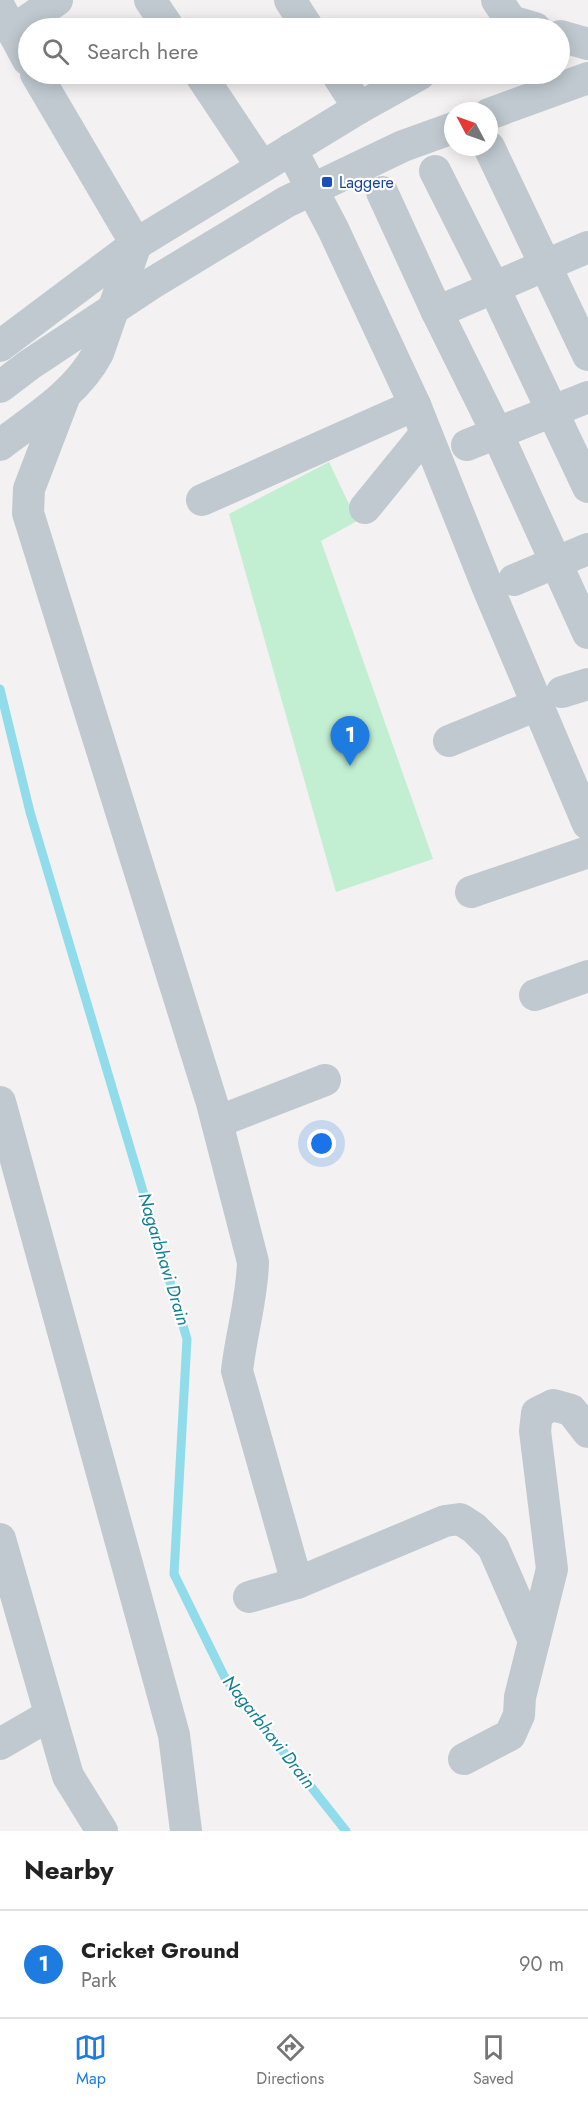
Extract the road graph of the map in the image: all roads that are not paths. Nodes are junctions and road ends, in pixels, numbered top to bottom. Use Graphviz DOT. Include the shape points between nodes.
graph roads {
  1 [pos="57,0"];
  2 [pos="150,0"];
  3 [pos="290,0"];
  4 [pos="162,18"];
  5 [pos="302,18"];
  6 [pos="6,20"];
  7 [pos="570,39"];
  8 [pos="18,42"];
  9 [pos="588,44"];
  10 [pos="588,78"];
  11 [pos="42,84"];
  12 [pos="207,84"];
  13 [pos="343,84"];
  14 [pos="402,84"];
  15 [pos="359,108"];
  16 [pos="498,111"];
  17 [pos="444,131"];
  18 [pos="291,149"];
  19 [pos="493,156"];
  20 [pos="262,167"];
  21 [pos="435,171"];
  22 [pos="382,192"];
  23 [pos="136,244"];
  24 [pos="588,247"];
  25 [pos="546,265"];
  26 [pos="494,288"];
  27 [pos="437,312"];
  28 [pos="0,346"];
  29 [pos="588,355"];
  30 [pos="0,387"];
  31 [pos="65,395"];
  32 [pos="588,397"];
  33 [pos="553,410"];
  34 [pos="420,419"];
  35 [pos="497,433"];
  36 [pos="467,445"];
  37 [pos="0,446"];
  38 [pos="588,487"];
  39 [pos="202,500"];
  40 [pos="365,508"];
  41 [pos="588,549"];
  42 [pos="556,562"];
  43 [pos="514,580"];
  44 [pos="588,633"];
  45 [pos="562,694"];
  46 [pos="449,741"];
  47 [pos="588,824"];
  48 [pos="588,852"];
  49 [pos="471,892"];
  50 [pos="588,976"];
  51 [pos="535,994"];
  52 [pos="325,1080"];
  53 [pos="0,1102"];
  54 [pos="217,1122"];
  55 [pos="588,1432"];
  56 [pos="0,1539"];
  57 [pos="297,1583"];
  58 [pos="249,1597"];
  59 [pos="534,1641"];
  60 [pos="50,1715"];
  61 [pos="0,1744"];
  62 [pos="464,1759"];
  63 [pos="102,1831"];
  64 [pos="186,1831"];
  1 -- 6 [label="street"];
  2 -- 4 [label="street"];
  3 -- 5 [label="street"];
  6 -- 8 [label="street"];
  7 -- 9 [label="street"];
  10 -- 16 [label="street"];
  11 -- 23 [label="street"];
  12 -- 20 [label="street"];
  13 -- 15 [label="street"];
  14 -- 15 [label="street"];
  15 -- 18 [label="street"];
  17 -- 30 [label="street, bridge" via="403,146 286,202 154,282"];
  18 -- 20 [label="street"];
  18 -- 34 [label="street" via="333,229"];
  19 -- 25 [label="street"];
  20 -- 23 [label="street"];
  21 -- 26 [label="street"];
  22 -- 27 [label="street"];
  23 -- 28 [label="street"];
  23 -- 31 [label="street" via="98,353"];
  24 -- 25 [label="street"];
  25 -- 26 [label="street"];
  25 -- 29 [label="street"];
  26 -- 27 [label="street"];
  26 -- 33 [label="street"];
  27 -- 35 [label="street"];
  31 -- 37 [label="street"];
  31 -- 54 [label="street" via="29,489 28,513"];
  32 -- 33 [label="street"];
  33 -- 35 [label="street"];
  33 -- 38 [label="street"];
  34 -- 39 [label="street"];
  34 -- 40 [label="street"];
  34 -- 45 [label="street" via="488,588"];
  35 -- 36 [label="street"];
  35 -- 42 [label="street"];
  41 -- 42 [label="street"];
  42 -- 43 [label="street"];
  42 -- 44 [label="street"];
  45 -- 46 [label="street"];
  45 -- 47 [label="street"];
  48 -- 49 [label="street"];
  50 -- 51 [label="street"];
  52 -- 54 [label="street"];
  53 -- 64 [label="street" via="174,1735"];
  54 -- 57 [label="street" via="253,1262 237,1371"];
  55 -- 59 [label="street" via="571,1410 553,1405 537,1413 535,1431 552,1569"];
  56 -- 60 [label="street"];
  57 -- 58 [label="street"];
  57 -- 59 [label="street" via="446,1521 460,1519 493,1547"];
  59 -- 62 [label="street" via="519,1715 510,1735"];
  60 -- 61 [label="street"];
  60 -- 63 [label="street" via="68,1776"];
}
